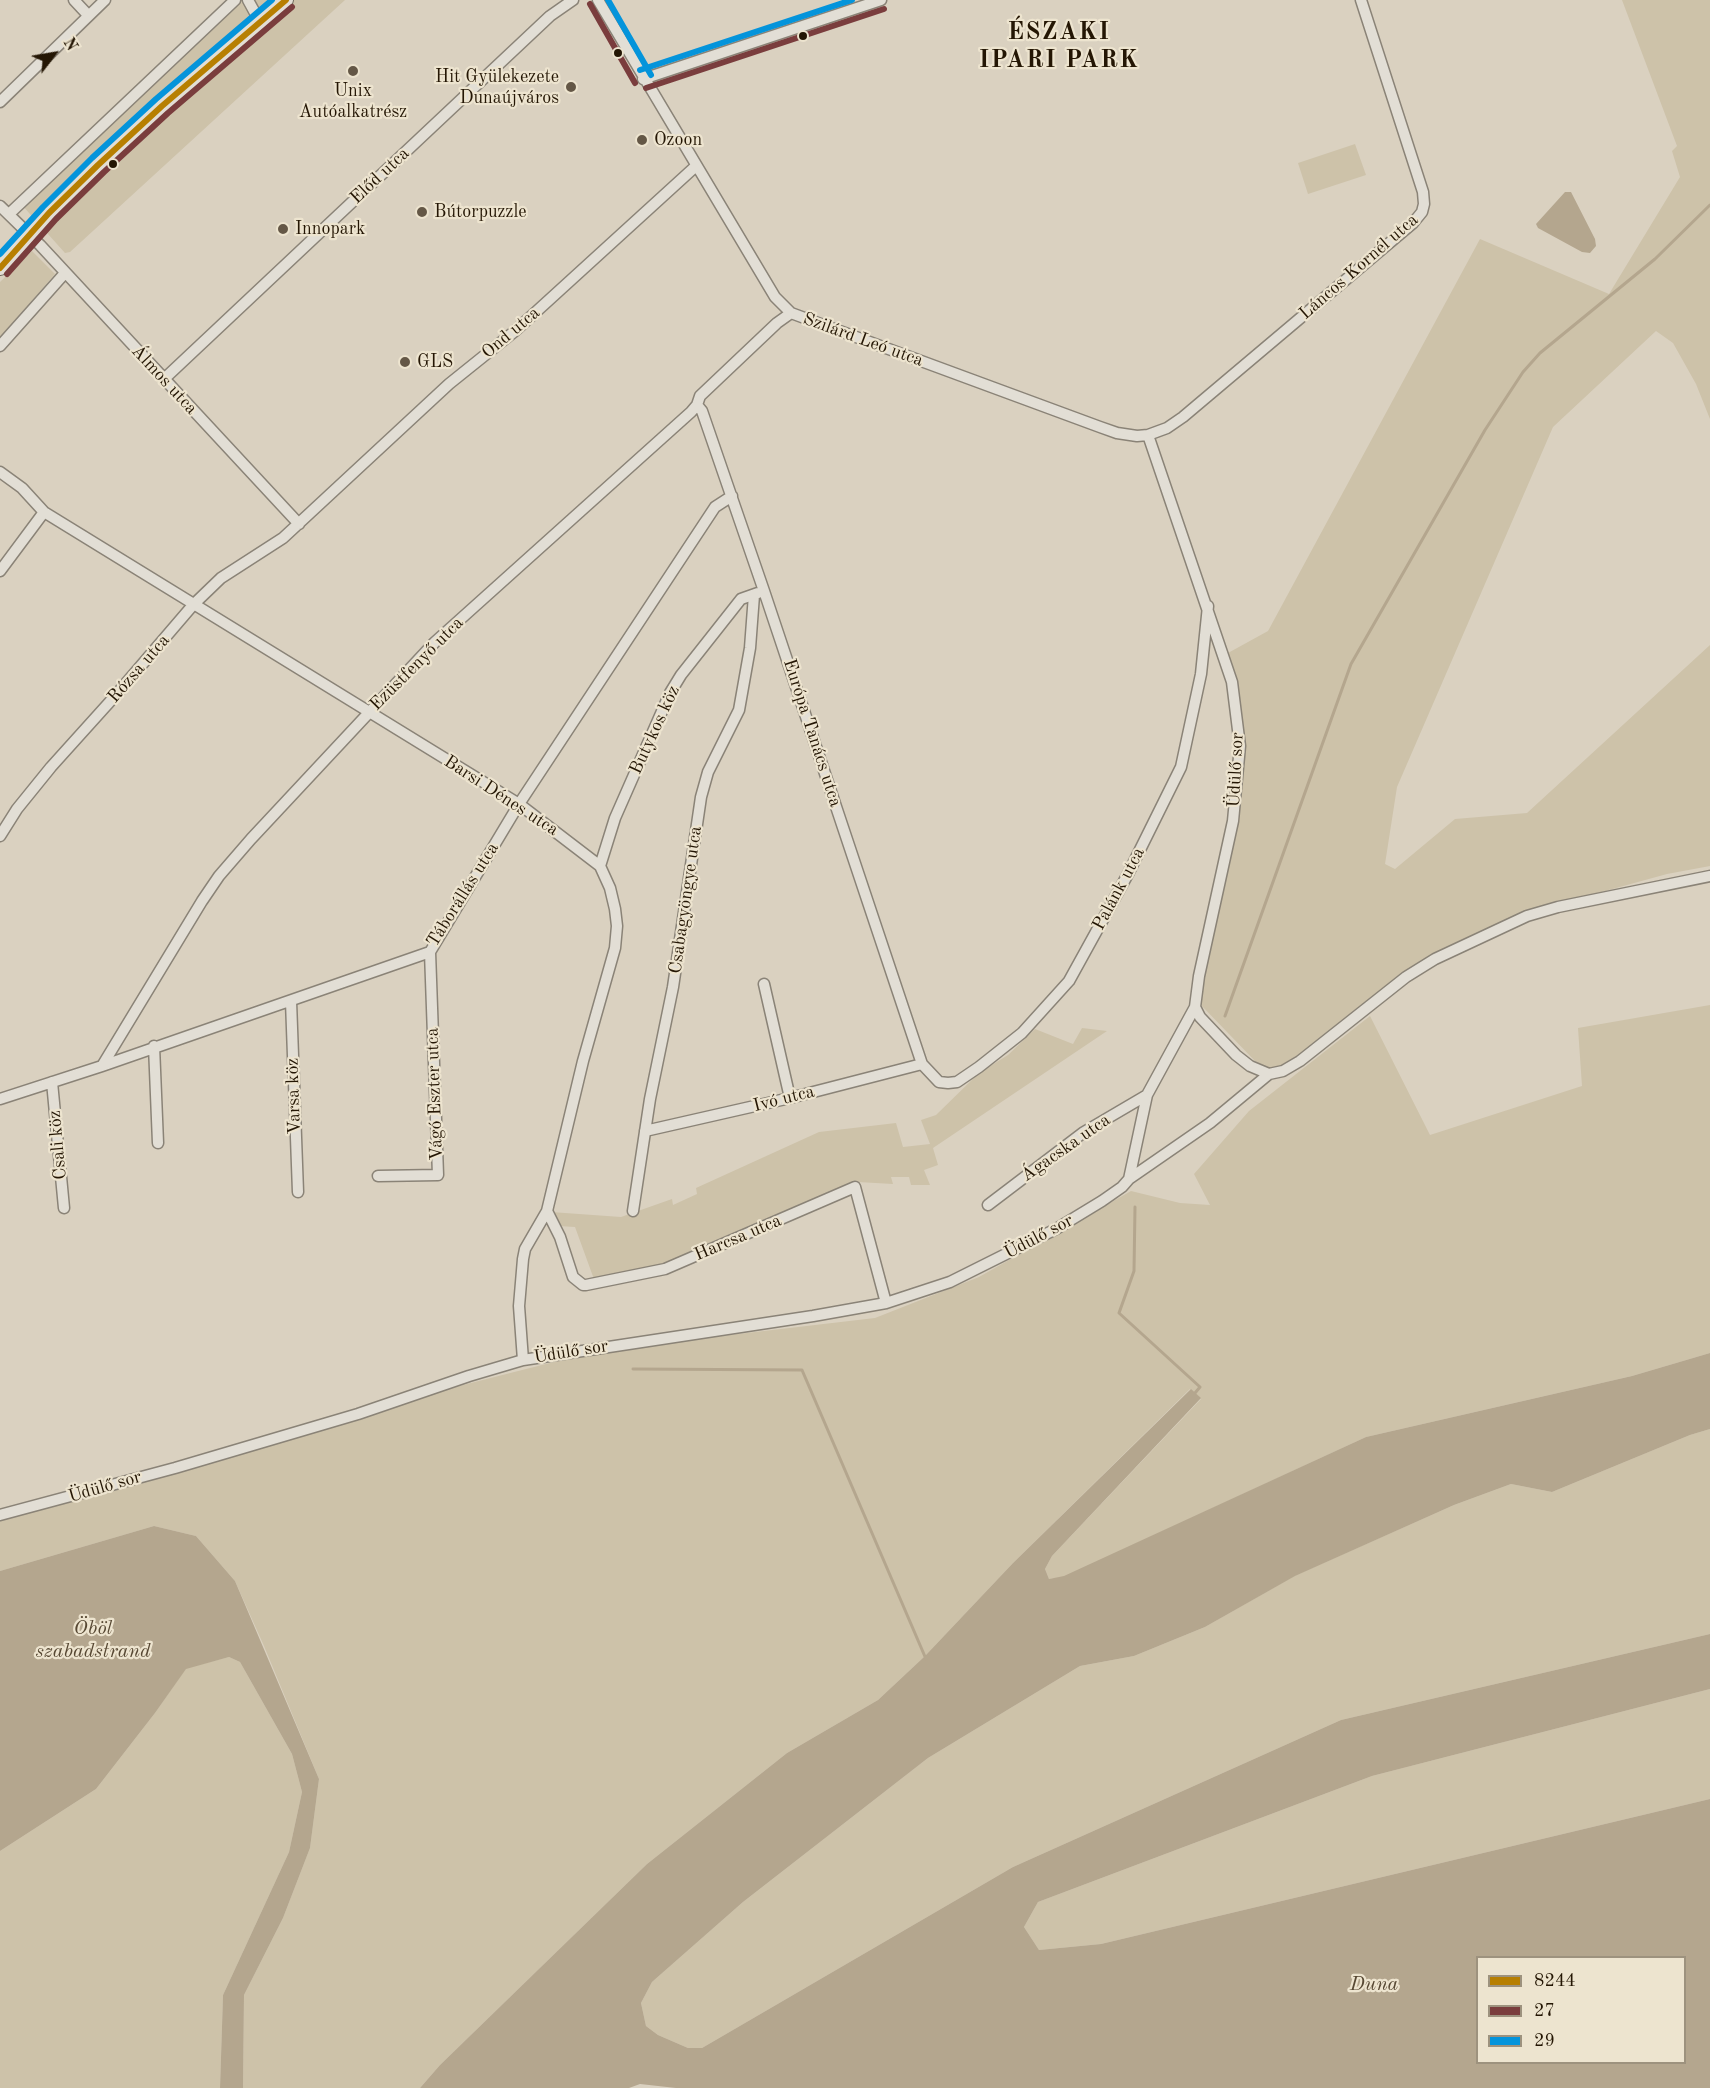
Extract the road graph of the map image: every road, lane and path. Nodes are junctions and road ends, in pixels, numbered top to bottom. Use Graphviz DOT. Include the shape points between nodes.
graph roads {
  1 [pos="74,0"];
  2 [pos="105,0"];
  3 [pos="235,0"];
  4 [pos="248,0"];
  5 [pos="286,0"];
  6 [pos="573,0"];
  7 [pos="598,0"];
  8 [pos="881,0"];
  9 [pos="1360,0"];
  10 [pos="88,15"];
  11 [pos="260,22"];
  12 [pos="643,79"];
  13 [pos="0,102"];
  14 [pos="696,166"];
  15 [pos="0,206"];
  16 [pos="9,214"];
  17 [pos="30,235"];
  18 [pos="0,268"];
  19 [pos="66,273"];
  20 [pos="791,313"];
  21 [pos="0,346"];
  22 [pos="164,379"];
  23 [pos="697,405"];
  24 [pos="1148,435"];
  25 [pos="0,472"];
  26 [pos="732,496"];
  27 [pos="44,513"];
  28 [pos="299,524"];
  29 [pos="0,571"];
  30 [pos="759,593"];
  31 [pos="194,605"];
  32 [pos="1208,606"];
  33 [pos="368,712"];
  34 [pos="519,804"];
  35 [pos="0,837"];
  36 [pos="600,866"];
  37 [pos="1710,876"];
  38 [pos="429,952"];
  39 [pos="764,984"];
  40 [pos="291,1001"];
  41 [pos="1195,1007"];
  42 [pos="154,1046"];
  43 [pos="922,1064"];
  44 [pos="102,1066"];
  45 [pos="1269,1074"];
  46 [pos="52,1082"];
  47 [pos="1147,1095"];
  48 [pos="790,1098"];
  49 [pos="0,1099"];
  50 [pos="645,1131"];
  51 [pos="158,1143"];
  52 [pos="378,1176"];
  53 [pos="1129,1179"];
  54 [pos="297,1192"];
  55 [pos="988,1205"];
  56 [pos="64,1208"];
  57 [pos="547,1210"];
  58 [pos="633,1210"];
  59 [pos="886,1303"];
  60 [pos="523,1360"];
  61 [pos="0,1515"];
  1 -- 10 [label="street"];
  2 -- 10 [label="street"];
  3 -- 16 [label="street"];
  4 -- 11 [label="street"];
  5 -- 11 [label="street"];
  6 -- 22 [label="street, Előd utca" via="550,16"];
  7 -- 12 [label="street, Szilárd Leó utca"];
  8 -- 12 [label="street"];
  9 -- 24 [label="street, Láncos Kornél utca" via="1423,192 1422,212 1183,417"];
  10 -- 13 [label="street"];
  11 -- 17 [label="street" via="98,165"];
  12 -- 14 [label="street, Szilárd Leó utca"];
  14 -- 20 [label="street, Szilárd Leó utca" via="775,297"];
  14 -- 28 [label="street, Ond utca" via="515,331 449,384"];
  15 -- 16 [label="street, Álmos utca"];
  16 -- 17 [label="street, Álmos utca"];
  17 -- 18 [label="street"];
  17 -- 19 [label="street, Álmos utca"];
  19 -- 21 [label="street"];
  19 -- 22 [label="street, Álmos utca"];
  20 -- 23 [label="street, Ezüstfenyő utca" via="700,396"];
  20 -- 24 [label="street, Szilárd Leó utca" via="1108,430"];
  22 -- 28 [label="street, Álmos utca"];
  23 -- 26 [label="street, Európa Tanács utca"];
  23 -- 33 [label="street, Ezüstfenyő utca" via="435,642"];
  24 -- 32 [label="street, Üdülő sor"];
  25 -- 27 [label="street, Barsi Dénes utca" via="22,488"];
  26 -- 30 [label="street, Európa Tanács utca"];
  26 -- 34 [label="street, Táborállás utca" via="716,507"];
  27 -- 29 [label="street"];
  27 -- 31 [label="street, Barsi Dénes utca"];
  28 -- 31 [label="street, Rózsa utca" via="221,578"];
  30 -- 36 [label="street, Butykos köz" via="741,599 729,612 670,693 615,818"];
  30 -- 43 [label="street, Európa Tanács utca"];
  30 -- 50 [label="street, Csabagyöngye utca" via="740,710 708,772 701,797 673,987"];
  31 -- 33 [label="street, Barsi Dénes utca"];
  31 -- 35 [label="street, Rózsa utca" via="45,775"];
  32 -- 41 [label="street, Üdülő sor" via="1232,682 1240,746 1233,821"];
  32 -- 43 [label="street, Palánk utca" via="1202,674 1181,767 1070,981 1022,1033 957,1082 939,1082"];
  33 -- 34 [label="street, Barsi Dénes utca"];
  33 -- 44 [label="street, Ezüstfenyő utca" via="219,876"];
  34 -- 36 [label="street, Barsi Dénes utca"];
  34 -- 38 [label="street, Táborállás utca"];
  36 -- 57 [label="street" via="615,909 615,948"];
  37 -- 45 [label="street, Üdülő sor" via="1558,907 1493,931 1406,977 1300,1061"];
  38 -- 40 [label="street, Táborállás utca"];
  38 -- 52 [label="street, Vágó Eszter utca" via="438,1175"];
  39 -- 48 [label="street"];
  40 -- 42 [label="street, Táborállás utca"];
  40 -- 54 [label="street, Varsa köz"];
  41 -- 45 [label="street" via="1200,1017 1250,1066"];
  41 -- 47 [label="street, Üdülő sor"];
  42 -- 44 [label="street, Táborállás utca"];
  42 -- 51 [label="street"];
  43 -- 48 [label="street, Ivó utca"];
  44 -- 46 [label="street, Táborállás utca"];
  45 -- 53 [label="street, Üdülő sor" via="1210,1123"];
  46 -- 49 [label="street, Táborállás utca"];
  46 -- 56 [label="street, Csali köz"];
  47 -- 53 [label="street, Üdülő sor"];
  47 -- 55 [label="street, Ágacska utca" via="1084,1132"];
  48 -- 50 [label="street, Ivó utca"];
  50 -- 58 [label="street, Csabagyöngye utca"];
  53 -- 59 [label="street, Üdülő sor" via="1102,1201 1038,1238 950,1282"];
  57 -- 59 [label="street, Harcsa utca" via="573,1277 586,1285 665,1269 855,1187"];
  57 -- 60 [label="street" via="523,1259 519,1306"];
  59 -- 60 [label="street, Üdülő sor"];
  60 -- 61 [label="street, Üdülő sor" via="175,1468"];
}
